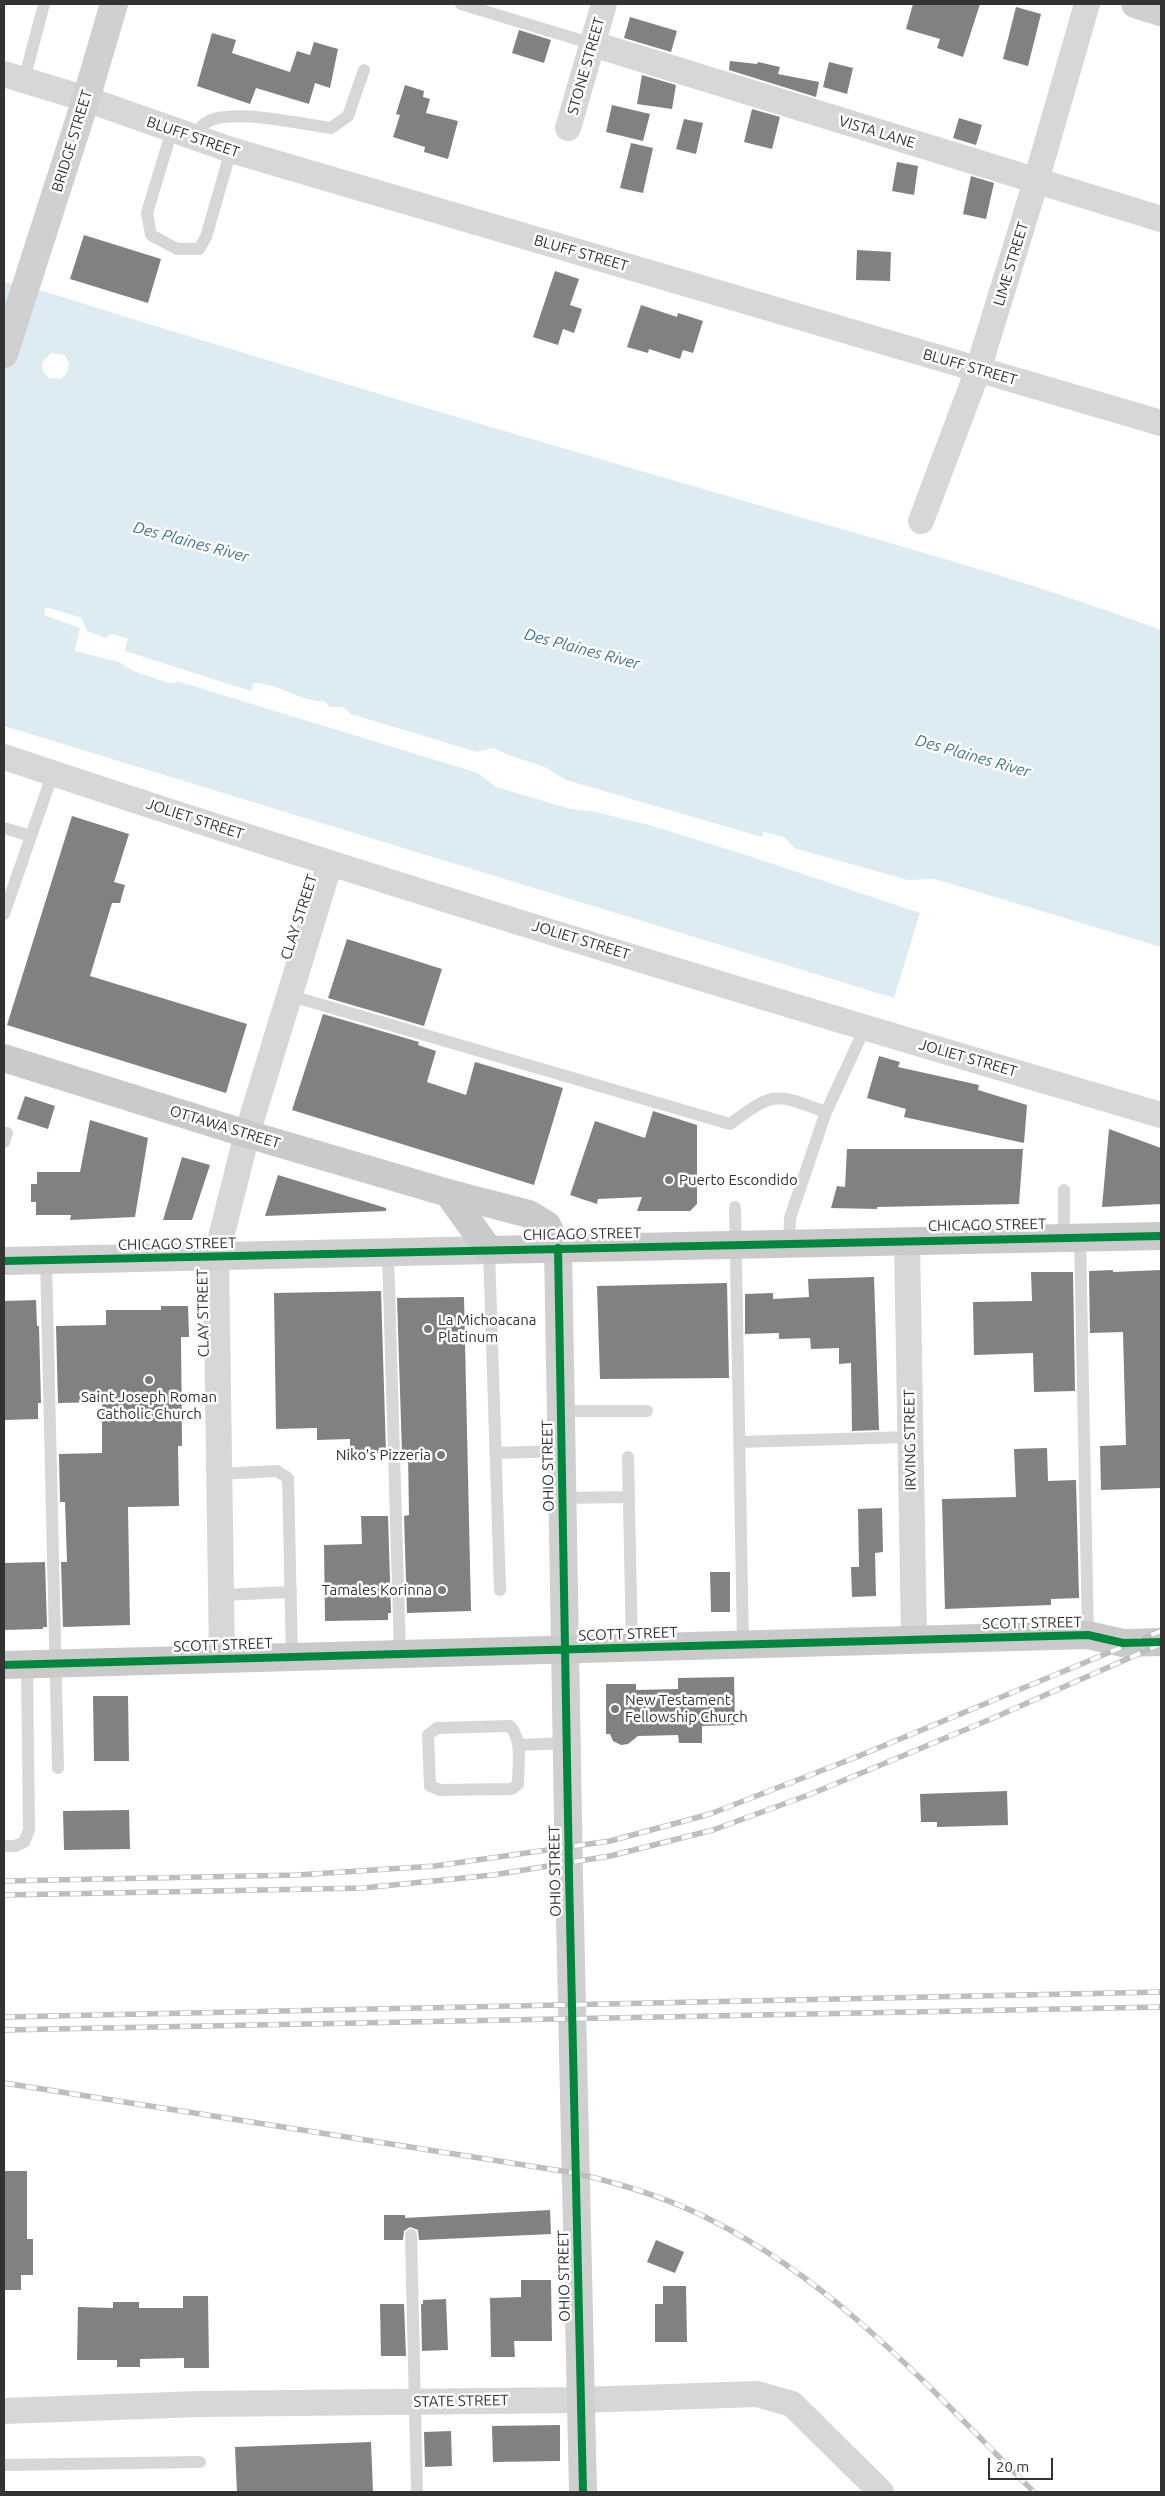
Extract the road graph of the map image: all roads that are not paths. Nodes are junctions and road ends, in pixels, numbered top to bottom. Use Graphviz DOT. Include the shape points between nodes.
graph roads {
  1 [pos="44,4"];
  2 [pos="114,4"];
  3 [pos="462,4"];
  4 [pos="604,4"];
  5 [pos="1087,4"];
  6 [pos="1135,4"];
  7 [pos="1161,12"];
  8 [pos="593,44"];
  9 [pos="364,70"];
  10 [pos="14,77"];
  11 [pos="86,99"];
  12 [pos="568,128"];
  13 [pos="184,134"];
  14 [pos="231,150"];
  15 [pos="1036,181"];
  16 [pos="1161,219"];
  17 [pos="4,354"];
  18 [pos="978,370"];
  19 [pos="1161,423"];
  20 [pos="921,521"];
  21 [pos="4,757"];
  22 [pos="52,773"];
  23 [pos="4,828"];
  24 [pos="31,836"];
  25 [pos="330,863"];
  26 [pos="4,914"];
  27 [pos="288,995"];
  28 [pos="865,1028"];
  29 [pos="4,1058"];
  30 [pos="826,1112"];
  31 [pos="1161,1115"];
  32 [pos="247,1134"];
  33 [pos="1064,1190"];
  34 [pos="448,1193"];
  35 [pos="735,1207"];
  36 [pos="1161,1236"];
  37 [pos="1072,1238"];
  38 [pos="907,1241"];
  39 [pos="789,1245"];
  40 [pos="734,1246"];
  41 [pos="558,1248"];
  42 [pos="488,1250"];
  43 [pos="388,1253"];
  44 [pos="216,1257"];
  45 [pos="46,1260"];
  46 [pos="4,1261"];
  47 [pos="561,1411"];
  48 [pos="647,1411"];
  49 [pos="910,1437"];
  50 [pos="739,1442"];
  51 [pos="561,1451"];
  52 [pos="496,1453"];
  53 [pos="628,1457"];
  54 [pos="219,1474"];
  55 [pos="629,1497"];
  56 [pos="562,1498"];
  57 [pos="500,1590"];
  58 [pos="291,1592"];
  59 [pos="222,1595"];
  60 [pos="1161,1623"];
  61 [pos="1088,1635"];
  62 [pos="914,1640"];
  63 [pos="1161,1642"];
  64 [pos="744,1644"];
  65 [pos="632,1647"];
  66 [pos="565,1649"];
  67 [pos="400,1654"];
  68 [pos="292,1657"];
  69 [pos="222,1659"];
  70 [pos="55,1664"];
  71 [pos="15,1665"];
  72 [pos="566,1743"];
  73 [pos="518,1745"];
  74 [pos="58,1768"];
  75 [pos="4,1846"];
  76 [pos="411,2235"];
  77 [pos="580,2400"];
  78 [pos="415,2402"];
  79 [pos="4,2410"];
  80 [pos="200,2462"];
  81 [pos="4,2465"];
  82 [pos="417,2492"];
  83 [pos="583,2492"];
  84 [pos="881,2492"];
  1 -- 10 [label="lane"];
  2 -- 11 [label="street, BRIDGE STREET"];
  3 -- 8 [label="lane"];
  4 -- 8 [label="street, STONE STREET"];
  5 -- 15 [label="street, LIME STREET"];
  6 -- 7 [label="street"];
  8 -- 12 [label="street, STONE STREET"];
  8 -- 15 [label="street, VISTA LANE"];
  9 -- 13 [label="lane" via="348,116 331,128 251,116 213,119"];
  10 -- 11 [label="street, BLUFF STREET"];
  11 -- 13 [label="street, BLUFF STREET"];
  11 -- 17 [label="street, BRIDGE STREET"];
  13 -- 14 [label="street, BLUFF STREET"];
  13 -- 14 [label="lane" via="147,213 150,235 178,249 199,248 206,237"];
  14 -- 18 [label="street, BLUFF STREET"];
  15 -- 16 [label="street, VISTA LANE"];
  15 -- 18 [label="street, LIME STREET"];
  18 -- 19 [label="street, BLUFF STREET"];
  18 -- 20 [label="street, LIME STREET"];
  21 -- 22 [label="street, JOLIET STREET"];
  22 -- 24 [label="lane"];
  22 -- 25 [label="street, JOLIET STREET"];
  23 -- 24 [label="lane"];
  24 -- 26 [label="lane"];
  25 -- 27 [label="street, CLAY STREET"];
  25 -- 28 [label="street, JOLIET STREET"];
  27 -- 30 [label="lane" via="730,1124 764,1099 787,1098"];
  27 -- 32 [label="street, CLAY STREET"];
  28 -- 30 [label="lane"];
  28 -- 31 [label="street, JOLIET STREET"];
  29 -- 32 [label="main road, OTTAWA STREET"];
  30 -- 39 [label="lane" via="790,1218"];
  32 -- 34 [label="main road, OTTAWA STREET"];
  32 -- 44 [label="street, CLAY STREET"];
  33 -- 37 [label="lane"];
  34 -- 41 [label="main road, OTTAWA STREET" via="529,1214 547,1225"];
  34 -- 42 [label="main road"];
  35 -- 40 [label="lane"];
  36 -- 37 [label="main road, CHICAGO STREET"];
  37 -- 38 [label="main road, CHICAGO STREET"];
  37 -- 61 [label="lane"];
  38 -- 39 [label="main road, CHICAGO STREET"];
  38 -- 49 [label="street, IRVING STREET"];
  39 -- 40 [label="main road, CHICAGO STREET"];
  40 -- 41 [label="main road, CHICAGO STREET"];
  40 -- 50 [label="lane"];
  41 -- 42 [label="main road, CHICAGO STREET"];
  41 -- 47 [label="street, OHIO STREET"];
  42 -- 43 [label="street, CHICAGO STREET"];
  42 -- 52 [label="lane"];
  43 -- 44 [label="street, CHICAGO STREET"];
  43 -- 67 [label="lane"];
  44 -- 45 [label="street, CHICAGO STREET"];
  44 -- 54 [label="street, CLAY STREET"];
  45 -- 46 [label="street, CHICAGO STREET"];
  45 -- 70 [label="lane"];
  47 -- 48 [label="lane"];
  47 -- 51 [label="street, OHIO STREET"];
  49 -- 50 [label="lane"];
  49 -- 62 [label="street, IRVING STREET"];
  50 -- 64 [label="lane"];
  51 -- 52 [label="lane"];
  51 -- 56 [label="street, OHIO STREET"];
  52 -- 57 [label="lane"];
  53 -- 55 [label="lane"];
  54 -- 58 [label="lane" via="276,1471 288,1478"];
  54 -- 59 [label="street, CLAY STREET"];
  55 -- 56 [label="lane"];
  55 -- 65 [label="lane"];
  56 -- 66 [label="street, OHIO STREET"];
  58 -- 59 [label="lane"];
  58 -- 68 [label="lane"];
  59 -- 69 [label="street, CLAY STREET"];
  60 -- 61 [label="main road, SCOTT STREET" via="1124,1624"];
  61 -- 62 [label="main road, SCOTT STREET"];
  61 -- 63 [label="main road, SCOTT STREET" via="1123,1643"];
  62 -- 64 [label="main road, SCOTT STREET"];
  64 -- 65 [label="main road, SCOTT STREET"];
  65 -- 66 [label="main road, SCOTT STREET"];
  66 -- 67 [label="main road, SCOTT STREET"];
  66 -- 72 [label="street, OHIO STREET"];
  67 -- 68 [label="main road, SCOTT STREET"];
  68 -- 69 [label="main road, SCOTT STREET"];
  69 -- 70 [label="main road, SCOTT STREET"];
  70 -- 71 [label="main road, SCOTT STREET"];
  70 -- 74 [label="lane"];
  71 -- 75 [label="lane" via="29,1830 24,1842"];
  72 -- 73 [label="lane"];
  72 -- 77 [label="street, OHIO STREET"];
  73 -- 73 [label="lane" via="510,1726 437,1728 428,1735 430,1786 440,1790 512,1789 518,1784"];
  76 -- 78 [label="lane"];
  77 -- 78 [label="street, STATE STREET"];
  77 -- 83 [label="street, OHIO STREET"];
  77 -- 84 [label="street, STATE STREET" via="757,2394 792,2404"];
  78 -- 79 [label="street, STATE STREET"];
  78 -- 82 [label="lane"];
  80 -- 81 [label="lane"];
}
